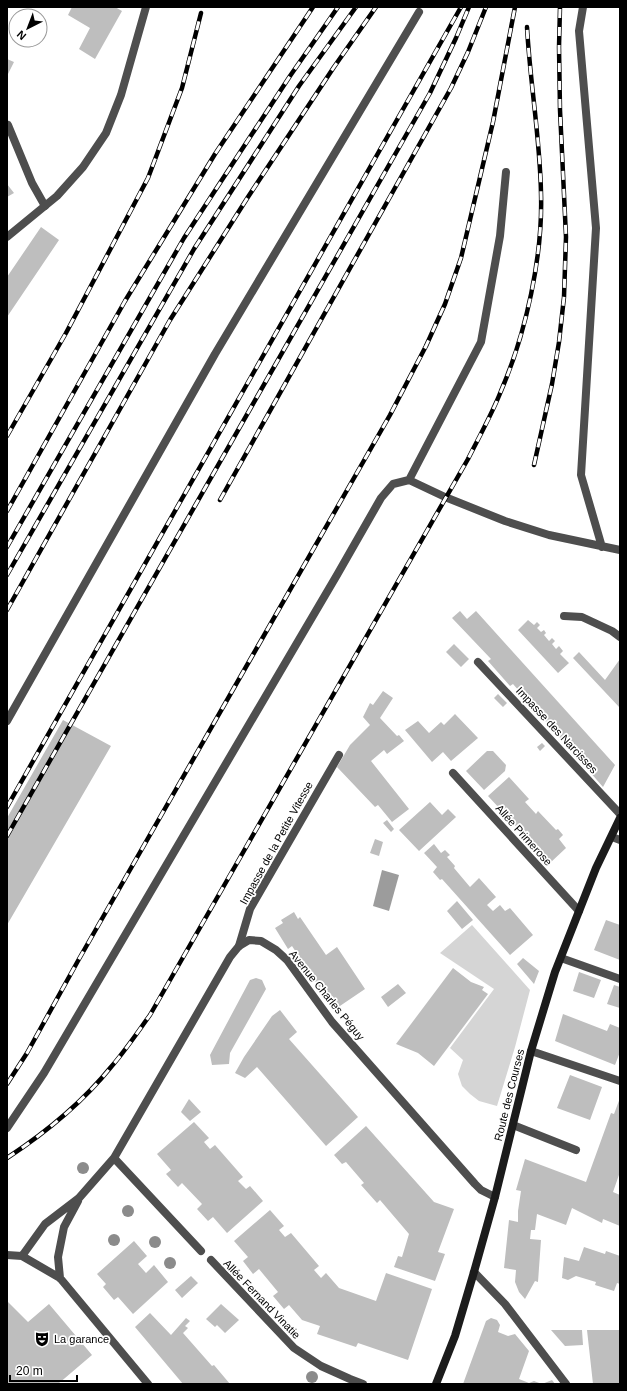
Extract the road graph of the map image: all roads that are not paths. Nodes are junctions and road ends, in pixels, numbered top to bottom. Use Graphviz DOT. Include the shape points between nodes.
graph roads {
  1 [pos="146,7"];
  2 [pos="583,7"];
  3 [pos="419,12"];
  4 [pos="8,125"];
  5 [pos="506,172"];
  6 [pos="45,206"];
  7 [pos="7,237"];
  8 [pos="409,480"];
  9 [pos="602,547"];
  10 [pos="620,550"];
  11 [pos="564,616"];
  12 [pos="620,637"];
  13 [pos="478,662"];
  14 [pos="7,721"];
  15 [pos="339,755"];
  16 [pos="453,773"];
  17 [pos="620,814"];
  18 [pos="620,818"];
  19 [pos="612,837"];
  20 [pos="620,840"];
  21 [pos="579,911"];
  22 [pos="239,946"];
  23 [pos="561,958"];
  24 [pos="620,979"];
  25 [pos="531,1051"];
  26 [pos="620,1081"];
  27 [pos="513,1125"];
  28 [pos="7,1128"];
  29 [pos="576,1150"];
  30 [pos="114,1158"];
  31 [pos="495,1197"];
  32 [pos="79,1198"];
  33 [pos="202,1251"];
  34 [pos="7,1255"];
  35 [pos="22,1256"];
  36 [pos="210,1260"];
  37 [pos="474,1272"];
  38 [pos="60,1278"];
  39 [pos="148,1384"];
  40 [pos="363,1384"];
  41 [pos="436,1384"];
  42 [pos="566,1384"];
  1 -- 6 [label="street" via="121,95 106,132 83,167"];
  2 -- 9 [label="street" via="579,31 596,228 581,474"];
  3 -- 14 [label="street" via="215,354"];
  4 -- 6 [label="street" via="32,183"];
  5 -- 8 [label="street" via="500,236 481,342"];
  6 -- 7 [label="street"];
  8 -- 9 [label="street" via="505,521 549,535"];
  8 -- 28 [label="street" via="393,484 381,498 44,1073"];
  9 -- 10 [label="street"];
  11 -- 12 [label="street" via="582,617"];
  13 -- 17 [label="street, Impasse des Narcisses"];
  15 -- 22 [label="street, Impasse de la Petite Vitesse" via="250,909"];
  16 -- 21 [label="street, Allée Primerose"];
  18 -- 19 [label="street, Route des Courses"];
  19 -- 20 [label="street"];
  19 -- 21 [label="street, Route des Courses"];
  21 -- 23 [label="street, Route des Courses"];
  22 -- 30 [label="street" via="230,957"];
  22 -- 31 [label="street, Avenue Charles Péguy" via="249,940 261,941 287,960 332,1022 481,1190"];
  23 -- 24 [label="street"];
  23 -- 25 [label="street, Route des Courses"];
  25 -- 26 [label="street"];
  25 -- 27 [label="street, Route des Courses"];
  27 -- 29 [label="street"];
  27 -- 31 [label="street, Route des Courses"];
  30 -- 32 [label="street"];
  30 -- 33 [label="street"];
  31 -- 37 [label="street, Route des Courses"];
  32 -- 35 [label="street" via="45,1224"];
  32 -- 38 [label="street" via="64,1227 58,1257"];
  34 -- 35 [label="street"];
  35 -- 38 [label="street"];
  36 -- 40 [label="street, Allée Fernand Vinatie" via="294,1348 321,1366"];
  37 -- 41 [label="street, Route des Courses" via="455,1336"];
  37 -- 42 [label="street" via="505,1304"];
  38 -- 39 [label="street"];
}
